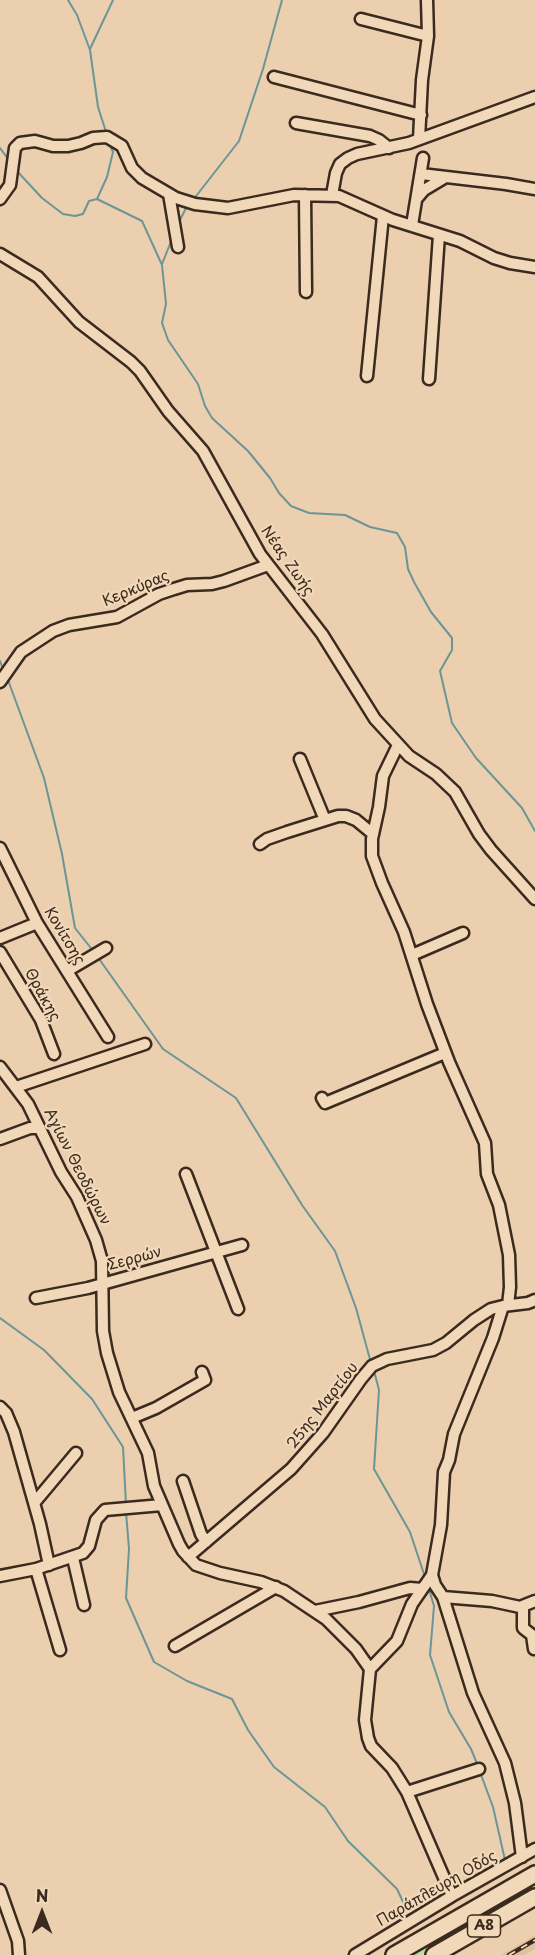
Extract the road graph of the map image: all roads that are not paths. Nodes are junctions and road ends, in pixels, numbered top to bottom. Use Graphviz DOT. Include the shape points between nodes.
graph roads {
  1 [pos="427,0"];
  2 [pos="361,19"];
  3 [pos="428,36"];
  4 [pos="274,77"];
  5 [pos="535,97"];
  6 [pos="421,115"];
  7 [pos="296,123"];
  8 [pos="419,139"];
  9 [pos="389,148"];
  10 [pos="423,158"];
  11 [pos="421,174"];
  12 [pos="444,178"];
  13 [pos="535,189"];
  14 [pos="169,194"];
  15 [pos="305,195"];
  16 [pos="332,195"];
  17 [pos="417,197"];
  18 [pos="0,199"];
  19 [pos="383,216"];
  20 [pos="412,225"];
  21 [pos="439,235"];
  22 [pos="178,247"];
  23 [pos="0,254"];
  24 [pos="535,267"];
  25 [pos="306,292"];
  26 [pos="367,376"];
  27 [pos="429,379"];
  28 [pos="268,565"];
  29 [pos="0,682"];
  30 [pos="398,745"];
  31 [pos="300,759"];
  32 [pos="325,820"];
  33 [pos="373,834"];
  34 [pos="260,844"];
  35 [pos="0,848"];
  36 [pos="535,899"];
  37 [pos="38,923"];
  38 [pos="463,933"];
  39 [pos="0,938"];
  40 [pos="106,948"];
  41 [pos="0,952"];
  42 [pos="412,955"];
  43 [pos="67,971"];
  44 [pos="108,1037"];
  45 [pos="145,1044"];
  46 [pos="446,1053"];
  47 [pos="54,1054"];
  48 [pos="0,1067"];
  49 [pos="16,1087"];
  50 [pos="322,1098"];
  51 [pos="40,1128"];
  52 [pos="0,1139"];
  53 [pos="186,1174"];
  54 [pos="242,1245"];
  55 [pos="216,1253"];
  56 [pos="103,1284"];
  57 [pos="36,1298"];
  58 [pos="535,1300"];
  59 [pos="506,1306"];
  60 [pos="238,1309"];
  61 [pos="202,1372"];
  62 [pos="0,1407"];
  63 [pos="132,1418"];
  64 [pos="76,1454"];
  65 [pos="183,1481"];
  66 [pos="35,1502"];
  67 [pos="162,1505"];
  68 [pos="206,1542"];
  69 [pos="188,1557"];
  70 [pos="73,1558"];
  71 [pos="50,1565"];
  72 [pos="36,1569"];
  73 [pos="432,1575"];
  74 [pos="0,1576"];
  75 [pos="276,1587"];
  76 [pos="422,1589"];
  77 [pos="443,1597"];
  78 [pos="535,1601"];
  79 [pos="84,1605"];
  80 [pos="524,1606"];
  81 [pos="315,1611"];
  82 [pos="175,1646"];
  83 [pos="534,1649"];
  84 [pos="60,1650"];
  85 [pos="370,1669"];
  86 [pos="479,1769"];
  87 [pos="407,1792"];
  88 [pos="535,1849"];
  89 [pos="522,1857"];
  90 [pos="535,1874"];
  91 [pos="0,1890"];
  92 [pos="452,1896"];
  93 [pos="535,1897"];
  94 [pos="19,1955"];
  95 [pos="355,1955"];
  96 [pos="394,1955"];
  97 [pos="434,1955"];
  1 -- 3 [label="street"];
  2 -- 3 [label="street"];
  3 -- 6 [label="street"];
  4 -- 6 [label="street"];
  5 -- 8 [label="street"];
  6 -- 8 [label="street"];
  7 -- 9 [label="street" via="370,136"];
  8 -- 9 [label="street"];
  9 -- 16 [label="street" via="364,152 340,164"];
  10 -- 11 [label="street"];
  11 -- 12 [label="street"];
  11 -- 17 [label="street"];
  12 -- 13 [label="street"];
  12 -- 17 [label="street"];
  14 -- 15 [label="street" via="195,204 222,208"];
  14 -- 18 [label="street" via="136,174 122,146 107,137 68,146 22,141 15,148 10,185"];
  14 -- 22 [label="street"];
  15 -- 16 [label="street"];
  15 -- 25 [label="street"];
  16 -- 19 [label="street"];
  17 -- 20 [label="street"];
  19 -- 20 [label="street"];
  19 -- 26 [label="street"];
  20 -- 21 [label="street"];
  21 -- 24 [label="street" via="504,261"];
  21 -- 27 [label="street"];
  23 -- 28 [label="street, Νέας Ζωής" via="38,277 79,322 140,371 207,457"];
  28 -- 29 [label="street, Κερκύρας" via="212,584 187,585 159,594 117,616 53,631 21,652"];
  28 -- 30 [label="street, Νέας Ζωής" via="322,634 369,710"];
  30 -- 33 [label="street" via="383,776"];
  30 -- 36 [label="street, Νέας Ζωής" via="455,792 479,834"];
  31 -- 32 [label="street"];
  32 -- 33 [label="street" via="346,816"];
  32 -- 34 [label="street"];
  33 -- 42 [label="street" via="375,866"];
  35 -- 37 [label="street, Κονίτσης"];
  37 -- 39 [label="street"];
  37 -- 43 [label="street, Κονίτσης"];
  38 -- 42 [label="street"];
  40 -- 43 [label="street"];
  41 -- 47 [label="street, Θράκης" via="41,1020"];
  42 -- 46 [label="street"];
  43 -- 44 [label="street, Κονίτσης"];
  45 -- 49 [label="street"];
  46 -- 50 [label="street" via="324,1103"];
  46 -- 59 [label="street" via="485,1143 487,1174 499,1205 509,1255"];
  48 -- 49 [label="street, Αγίων Θεοδώρων"];
  49 -- 51 [label="street, Αγίων Θεοδώρων"];
  51 -- 52 [label="street"];
  51 -- 56 [label="street, Αγίων Θεοδώρων" via="96,1240"];
  53 -- 55 [label="street"];
  54 -- 55 [label="street, Σερρών"];
  55 -- 56 [label="street, Σερρών"];
  55 -- 60 [label="street"];
  56 -- 57 [label="street, Σερρών"];
  56 -- 63 [label="street, Αγίων Θεοδώρων" via="105,1342 119,1392"];
  58 -- 59 [label="street, 25ης Μαρτίου"];
  59 -- 68 [label="street, 25ης Μαρτίου" via="483,1314 433,1350 372,1366 295,1465"];
  59 -- 73 [label="street" via="454,1434 444,1472 441,1525"];
  61 -- 63 [label="street" via="205,1380 162,1411"];
  62 -- 66 [label="street" via="14,1432"];
  63 -- 67 [label="street, Αγίων Θεοδώρων" via="148,1453"];
  64 -- 66 [label="street"];
  65 -- 68 [label="street"];
  66 -- 71 [label="street"];
  67 -- 69 [label="street, Αγίων Θεοδώρων" via="178,1544"];
  67 -- 70 [label="street" via="105,1510 96,1520 89,1546"];
  68 -- 69 [label="street, 25ης Μαρτίου"];
  69 -- 75 [label="street" via="206,1569"];
  70 -- 71 [label="street"];
  70 -- 79 [label="street"];
  71 -- 72 [label="street"];
  72 -- 74 [label="street"];
  72 -- 84 [label="street"];
  73 -- 76 [label="street"];
  73 -- 77 [label="street"];
  75 -- 81 [label="street"];
  75 -- 82 [label="street"];
  76 -- 81 [label="street" via="410,1588"];
  76 -- 85 [label="street" via="397,1641"];
  77 -- 80 [label="street"];
  77 -- 89 [label="street" via="470,1685 505,1763"];
  78 -- 80 [label="street"];
  80 -- 83 [label="street" via="523,1628 532,1635"];
  81 -- 85 [label="street" via="356,1649"];
  85 -- 87 [label="street" via="366,1731 371,1746"];
  86 -- 87 [label="street"];
  87 -- 92 [label="street"];
  88 -- 89 [label="street, Παράπλευρη Οδός"];
  89 -- 92 [label="street, Παράπλευρη Οδός"];
  90 -- 96 [label="highway, Α8"];
  91 -- 94 [label="street"];
  92 -- 95 [label="street, Παράπλευρη Οδός"];
  93 -- 97 [label="highway, Α8"];
}
